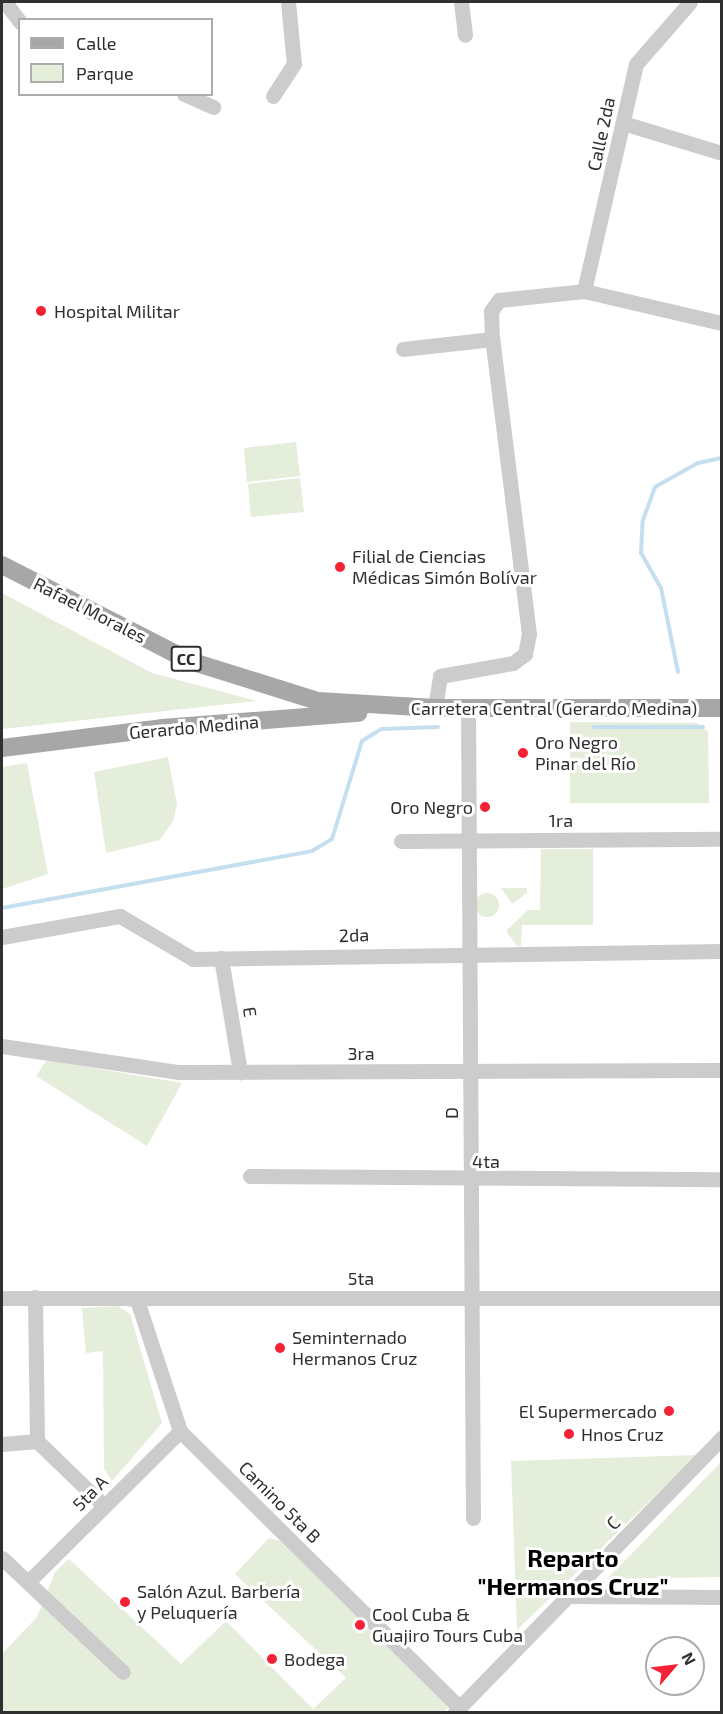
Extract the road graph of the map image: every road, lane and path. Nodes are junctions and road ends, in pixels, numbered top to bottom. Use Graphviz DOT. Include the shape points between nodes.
graph roads {
  1 [pos="4,2"];
  2 [pos="288,2"];
  3 [pos="461,2"];
  4 [pos="690,2"];
  5 [pos="18,20"];
  6 [pos="465,35"];
  7 [pos="188,96"];
  8 [pos="273,96"];
  9 [pos="213,107"];
  10 [pos="623,123"];
  11 [pos="722,153"];
  12 [pos="584,291"];
  13 [pos="722,323"];
  14 [pos="492,339"];
  15 [pos="403,349"];
  16 [pos="2,565"];
  17 [pos="386,707"];
  18 [pos="435,708"];
  19 [pos="468,708"];
  20 [pos="722,708"];
  21 [pos="2,748"];
  22 [pos="722,839"];
  23 [pos="468,840"];
  24 [pos="400,841"];
  25 [pos="2,937"];
  26 [pos="722,951"];
  27 [pos="469,952"];
  28 [pos="221,958"];
  29 [pos="2,1046"];
  30 [pos="722,1070"];
  31 [pos="470,1071"];
  32 [pos="240,1072"];
  33 [pos="250,1176"];
  34 [pos="722,1179"];
  35 [pos="471,1180"];
  36 [pos="473,1296"];
  37 [pos="2,1298"];
  38 [pos="35,1298"];
  39 [pos="124,1298"];
  40 [pos="722,1298"];
  41 [pos="180,1431"];
  42 [pos="722,1437"];
  43 [pos="37,1441"];
  44 [pos="2,1444"];
  45 [pos="104,1506"];
  46 [pos="473,1518"];
  47 [pos="2,1558"];
  48 [pos="28,1582"];
  49 [pos="569,1596"];
  50 [pos="722,1597"];
  51 [pos="123,1672"];
  52 [pos="458,1710"];
  1 -- 5 [label="street"];
  2 -- 8 [label="street" via="294,64"];
  3 -- 6 [label="street"];
  4 -- 10 [label="street, Calle 2da" via="636,64"];
  7 -- 9 [label="street"];
  10 -- 11 [label="street"];
  10 -- 12 [label="street, Calle 2da"];
  12 -- 13 [label="street"];
  12 -- 14 [label="street" via="499,300 491,311"];
  14 -- 15 [label="street"];
  14 -- 18 [label="street" via="529,634 525,654 513,663 441,676"];
  16 -- 17 [label="main road, Rafael Morales / CC" via="190,661 318,701"];
  17 -- 18 [label="main road, Carretera Central (Gerardo Medina) / CC"];
  17 -- 21 [label="main road, Gerardo Medina / CC"];
  18 -- 19 [label="main road, Carretera Central (Gerardo Medina) / CC"];
  19 -- 20 [label="main road, Carretera Central (Gerardo Medina) / CC"];
  19 -- 23 [label="street, D"];
  22 -- 23 [label="street, 1ra"];
  23 -- 24 [label="street, 1ra"];
  23 -- 27 [label="street, D"];
  25 -- 28 [label="street, 2da" via="120,916 193,959"];
  26 -- 27 [label="street, 2da"];
  27 -- 28 [label="street, 2da"];
  27 -- 31 [label="street, D"];
  28 -- 32 [label="street, E"];
  29 -- 32 [label="street, 3ra" via="179,1072"];
  30 -- 31 [label="street, 3ra"];
  31 -- 32 [label="street, 3ra"];
  31 -- 35 [label="street, D"];
  33 -- 35 [label="street, 4ta"];
  34 -- 35 [label="street, 4ta"];
  35 -- 36 [label="street, D"];
  36 -- 39 [label="street, 5ta"];
  36 -- 40 [label="street, 5ta"];
  36 -- 46 [label="street, D"];
  37 -- 38 [label="street, 5ta"];
  38 -- 39 [label="street, 5ta"];
  38 -- 43 [label="street"];
  39 -- 41 [label="street, Camino 5ta B" via="137,1300"];
  41 -- 45 [label="street, 5ta A"];
  41 -- 52 [label="street, Camino 5ta B"];
  42 -- 49 [label="street, C"];
  43 -- 44 [label="street"];
  43 -- 45 [label="street"];
  45 -- 48 [label="street, 5ta A"];
  47 -- 48 [label="street"];
  48 -- 51 [label="street"];
  49 -- 50 [label="street"];
  49 -- 52 [label="street, C"];
}
